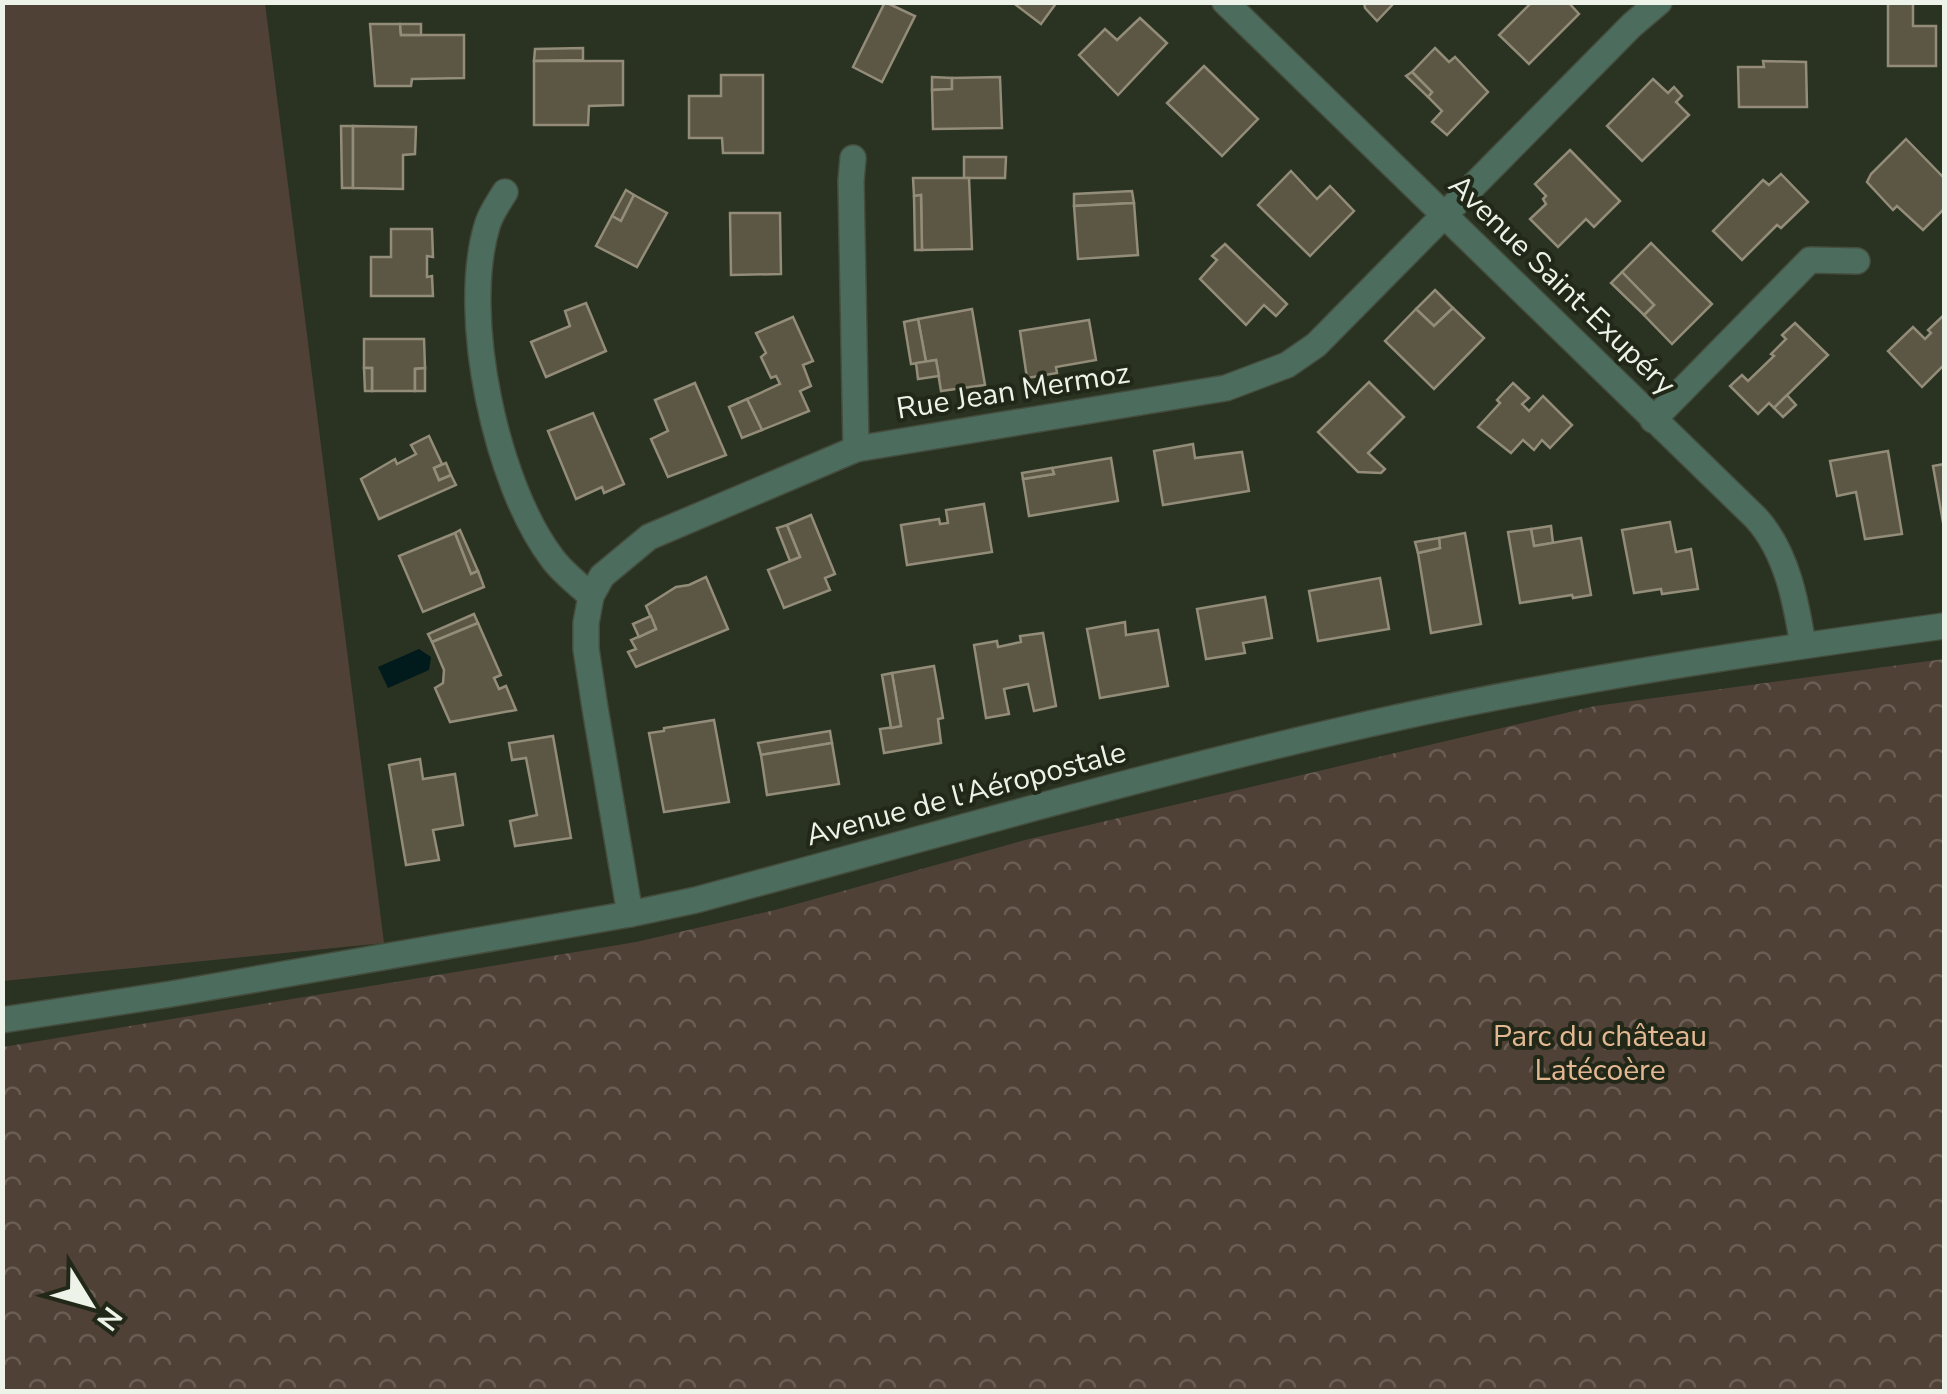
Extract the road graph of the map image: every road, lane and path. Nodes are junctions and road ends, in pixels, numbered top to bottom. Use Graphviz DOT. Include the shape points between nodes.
graph roads {
  1 [pos="1225,2"];
  2 [pos="1660,2"];
  3 [pos="853,158"];
  4 [pos="505,192"];
  5 [pos="1443,214"];
  6 [pos="1857,261"];
  7 [pos="1654,420"];
  8 [pos="856,449"];
  9 [pos="590,596"];
  10 [pos="1944,626"];
  11 [pos="1802,645"];
  12 [pos="630,914"];
  13 [pos="2,1020"];
  1 -- 5 [label="street, Avenue Saint-Exupéry"];
  2 -- 5 [label="street, Rue Jean Mermoz"];
  3 -- 8 [label="street"];
  4 -- 9 [label="street" via="487,223 480,268 486,384 524,513 553,560"];
  5 -- 7 [label="street, Avenue Saint-Exupéry"];
  5 -- 8 [label="street, Rue Jean Mermoz" via="1316,344 1259,378"];
  6 -- 7 [label="street" via="1810,260"];
  7 -- 11 [label="street, Avenue Saint-Exupéry" via="1766,530 1782,562"];
  8 -- 9 [label="street, Rue Jean Mermoz" via="649,536 602,576"];
  9 -- 12 [label="street" via="586,650"];
  10 -- 11 [label="street, Avenue de l'Aéropostale"];
  11 -- 12 [label="street, Avenue de l'Aéropostale" via="1397,718"];
  12 -- 13 [label="street, Avenue de l'Aéropostale"];
}
